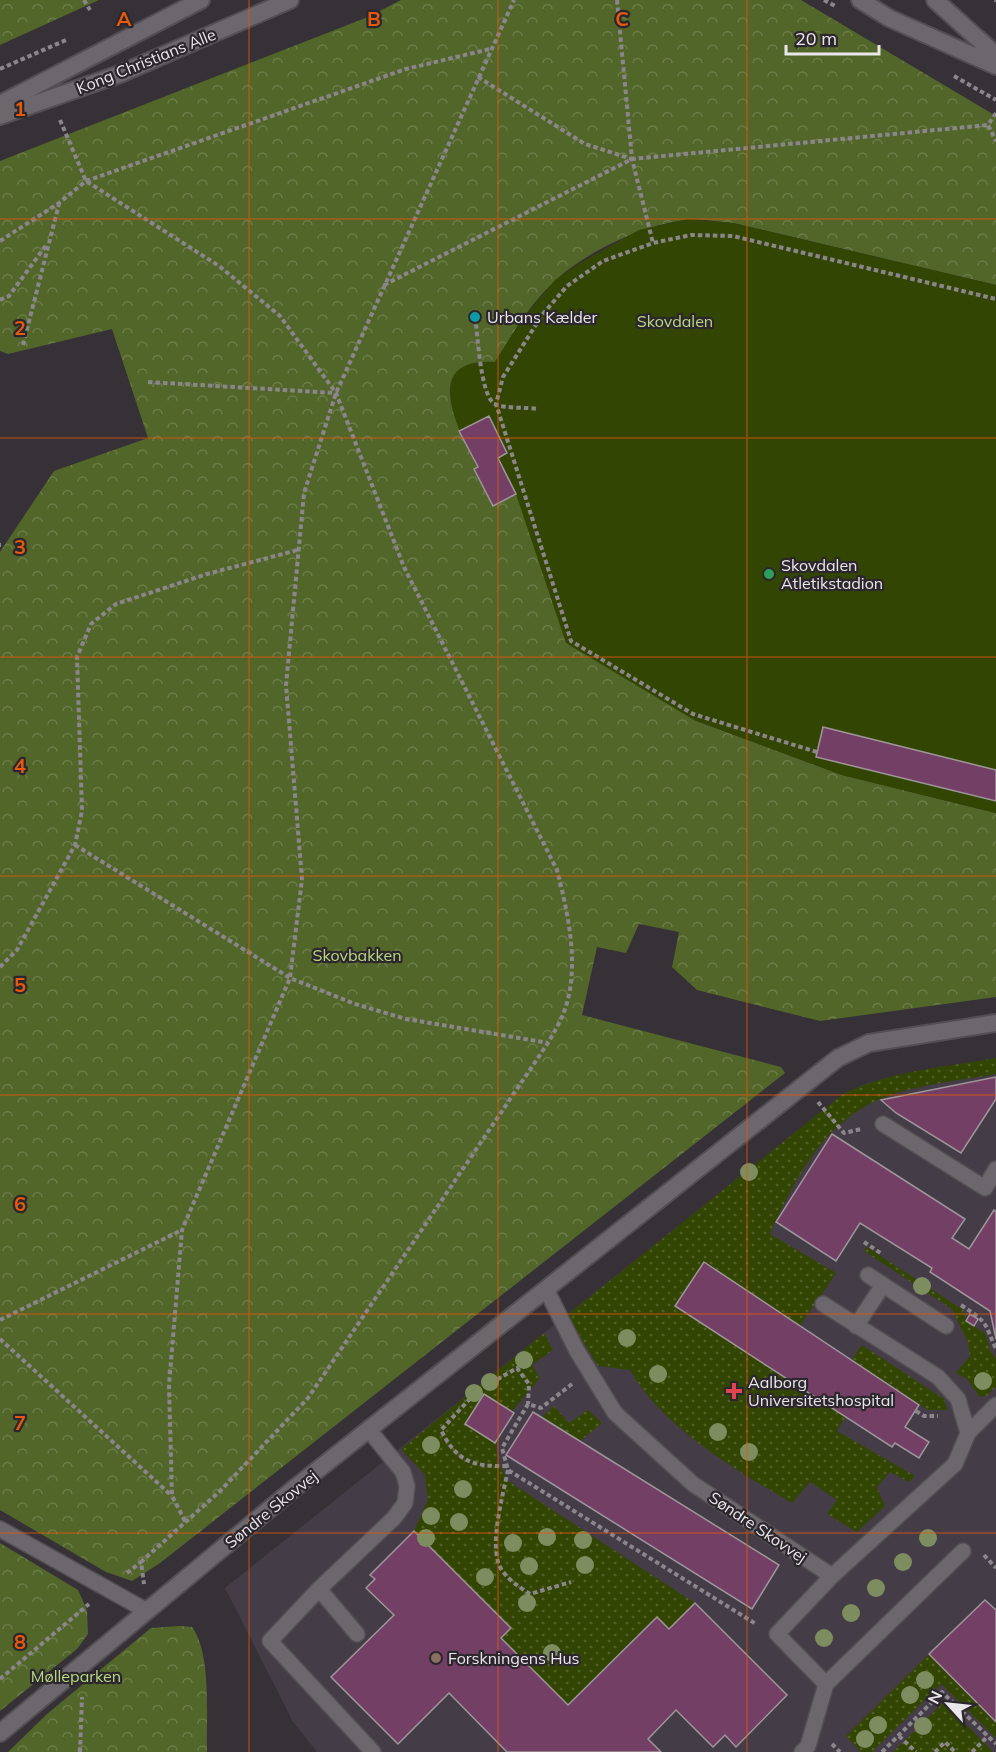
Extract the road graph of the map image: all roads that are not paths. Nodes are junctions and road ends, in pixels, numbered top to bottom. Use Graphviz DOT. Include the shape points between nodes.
graph roads {
  1 [pos="201,0"];
  2 [pos="290,0"];
  3 [pos="860,0"];
  4 [pos="935,0"];
  5 [pos="996,55"];
  6 [pos="996,66"];
  7 [pos="0,104"];
  8 [pos="0,116"];
  9 [pos="996,1023"];
  10 [pos="883,1124"];
  11 [pos="996,1169"];
  12 [pos="868,1275"];
  13 [pos="883,1286"];
  14 [pos="546,1289"];
  15 [pos="822,1304"];
  16 [pos="856,1326"];
  17 [pos="946,1326"];
  18 [pos="996,1405"];
  19 [pos="369,1430"];
  20 [pos="968,1433"];
  21 [pos="0,1529"];
  22 [pos="963,1551"];
  23 [pos="832,1576"];
  24 [pos="319,1589"];
  25 [pos="147,1611"];
  26 [pos="357,1634"];
  27 [pos="826,1684"];
  28 [pos="0,1733"];
  29 [pos="373,1752"];
  30 [pos="802,1752"];
  1 -- 7 [label="street, Kong Christians Alle"];
  2 -- 8 [label="street, Kong Christians Alle" via="120,74"];
  3 -- 6 [label="street" via="889,18"];
  4 -- 5 [label="street"];
  9 -- 14 [label="street, Søndre Skovvej" via="869,1043 838,1058"];
  10 -- 11 [label="lane" via="985,1188"];
  12 -- 13 [label="lane"];
  13 -- 16 [label="lane"];
  13 -- 17 [label="lane"];
  14 -- 19 [label="street, Søndre Skovvej"];
  14 -- 23 [label="lane, Søndre Skovvej" via="615,1413 693,1484"];
  15 -- 16 [label="lane"];
  16 -- 20 [label="lane" via="938,1377 958,1399"];
  18 -- 20 [label="lane"];
  19 -- 24 [label="lane" via="403,1472 407,1486 405,1503"];
  19 -- 25 [label="street, Søndre Skovvej"];
  20 -- 23 [label="lane" via="955,1464"];
  21 -- 25 [label="lane"];
  22 -- 27 [label="lane"];
  23 -- 27 [label="lane" via="777,1634"];
  24 -- 26 [label="lane"];
  24 -- 29 [label="lane" via="270,1641"];
  25 -- 28 [label="street, Søndre Skovvej"];
  27 -- 30 [label="lane" via="808,1746"];
}
